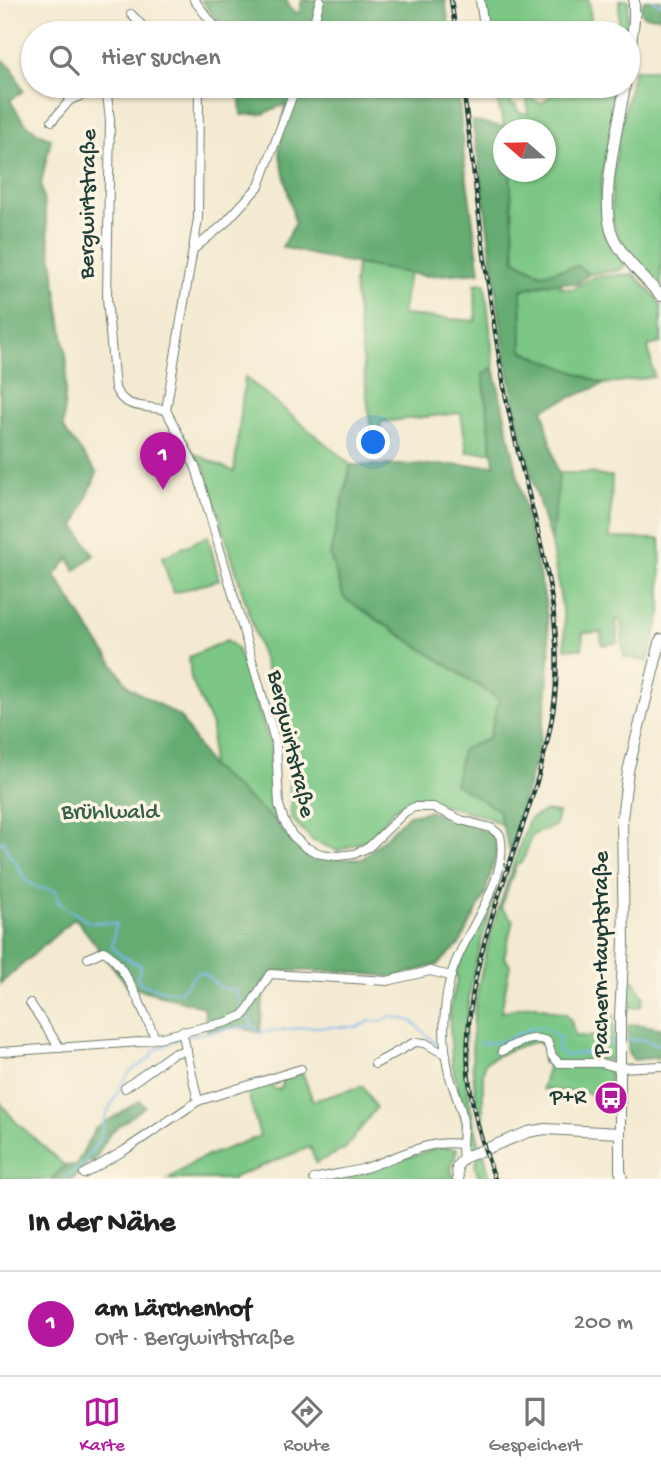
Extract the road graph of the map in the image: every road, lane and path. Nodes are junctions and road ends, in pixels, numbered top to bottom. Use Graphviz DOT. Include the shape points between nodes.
graph roads {
  1 [pos="194,0"];
  2 [pos="320,0"];
  3 [pos="480,0"];
  4 [pos="634,0"];
  5 [pos="131,13"];
  6 [pos="138,21"];
  7 [pos="211,21"];
  8 [pos="314,21"];
  9 [pos="483,21"];
  10 [pos="634,21"];
  11 [pos="75,98"];
  12 [pos="107,98"];
  13 [pos="199,98"];
  14 [pos="292,98"];
  15 [pos="623,98"];
  16 [pos="52,121"];
  17 [pos="194,249"];
  18 [pos="661,296"];
  19 [pos="166,410"];
  20 [pos="661,639"];
  21 [pos="88,958"];
  22 [pos="451,976"];
  23 [pos="30,1003"];
  24 [pos="182,1031"];
  25 [pos="155,1038"];
  26 [pos="60,1048"];
  27 [pos="187,1050"];
  28 [pos="502,1051"];
  29 [pos="0,1052"];
  30 [pos="446,1055"];
  31 [pos="375,1064"];
  32 [pos="661,1066"];
  33 [pos="620,1068"];
  34 [pos="301,1069"];
  35 [pos="125,1088"];
  36 [pos="198,1101"];
  37 [pos="620,1133"];
  38 [pos="461,1144"];
  39 [pos="463,1157"];
  40 [pos="84,1174"];
  41 [pos="314,1179"];
  42 [pos="458,1179"];
  43 [pos="622,1179"];
  1 -- 7 [label="street"];
  2 -- 8 [label="street"];
  3 -- 9 [label="street"];
  4 -- 10 [label="main road"];
  5 -- 6 [label="street"];
  11 -- 16 [label="street, Bergwirtstraße"];
  12 -- 19 [label="street, Bergwirtstraße" via="107,298 115,388 127,404"];
  13 -- 17 [label="street"];
  14 -- 17 [label="street" via="259,186"];
  15 -- 18 [label="main road" via="607,211 613,237"];
  17 -- 19 [label="street"];
  19 -- 22 [label="street, Bergwirtstraße" via="196,468 276,744 279,805 292,835 321,854 354,854 382,836 405,812 424,806 500,835 501,852 491,894"];
  20 -- 33 [label="main road, Pachern-Hauptstraße" via="628,772 622,818"];
  21 -- 25 [label="street" via="103,951 117,963"];
  22 -- 24 [label="street" via="430,971 387,981 270,974 244,1015"];
  22 -- 30 [label="street, Bergwirtstraße" via="443,1033"];
  23 -- 26 [label="street"];
  24 -- 25 [label="street"];
  24 -- 27 [label="street"];
  25 -- 26 [label="street"];
  26 -- 29 [label="street"];
  27 -- 35 [label="street" via="172,1054"];
  27 -- 36 [label="street"];
  28 -- 33 [label="street" via="540,1038 547,1041 559,1063"];
  30 -- 31 [label="street" via="415,1042"];
  30 -- 38 [label="street, Bergwirtstraße" via="463,1118"];
  32 -- 33 [label="street"];
  33 -- 37 [label="main road, Pachern-Hauptstraße"];
  34 -- 36 [label="street"];
  36 -- 40 [label="street"];
  37 -- 39 [label="main road" via="545,1129"];
  37 -- 43 [label="main road, Pachern-Hauptstraße"];
  38 -- 39 [label="street, Bergwirtstraße"];
  38 -- 41 [label="street" via="429,1145 361,1169"];
  39 -- 42 [label="main road" via="457,1167"];
}
